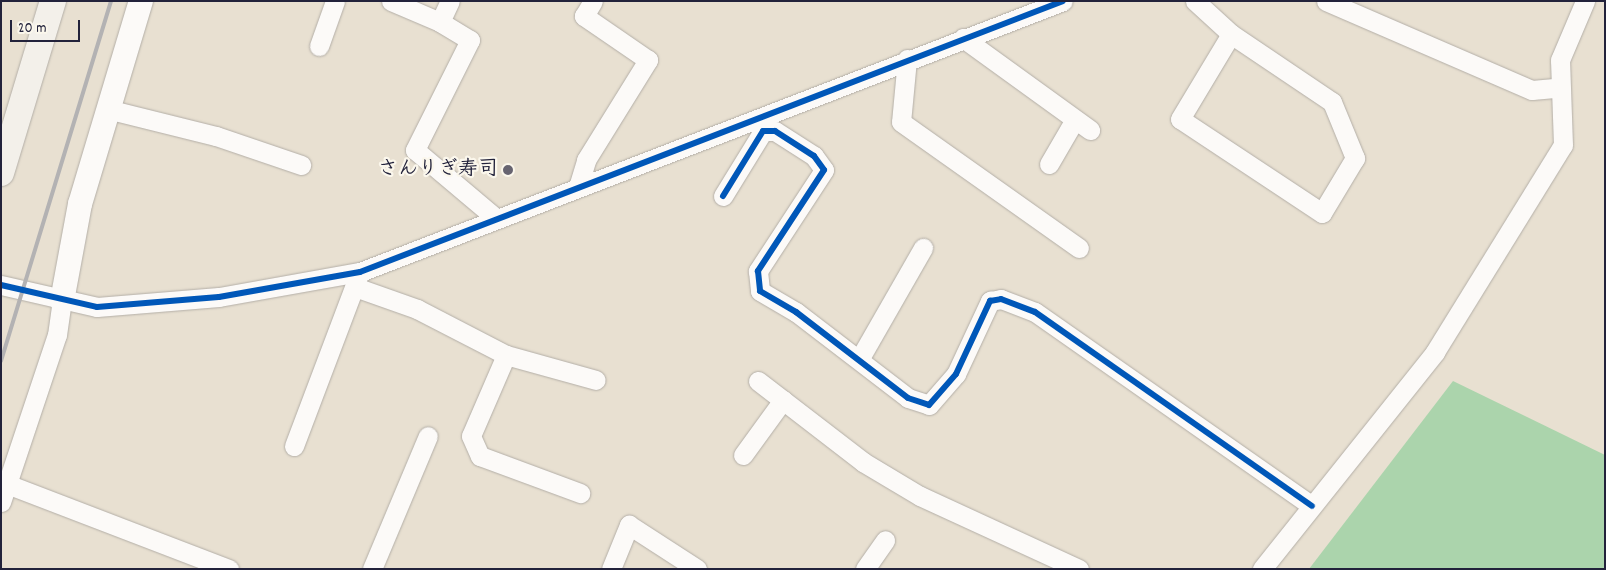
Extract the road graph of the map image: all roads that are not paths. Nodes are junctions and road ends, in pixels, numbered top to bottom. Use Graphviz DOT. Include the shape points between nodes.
graph roads {
  1 [pos="53,1"];
  2 [pos="141,1"];
  3 [pos="335,1"];
  4 [pos="391,1"];
  5 [pos="450,1"];
  6 [pos="593,1"];
  7 [pos="1062,1"];
  8 [pos="1195,1"];
  9 [pos="1326,1"];
  10 [pos="1585,1"];
  11 [pos="440,22"];
  12 [pos="1231,34"];
  13 [pos="963,38"];
  14 [pos="319,46"];
  15 [pos="907,59"];
  16 [pos="1557,88"];
  17 [pos="107,110"];
  18 [pos="1074,121"];
  19 [pos="1090,130"];
  20 [pos="6,144"];
  21 [pos="1049,164"];
  22 [pos="301,165"];
  23 [pos="1,173"];
  24 [pos="578,187"];
  25 [pos="723,196"];
  26 [pos="497,219"];
  27 [pos="923,248"];
  28 [pos="1078,248"];
  29 [pos="357,279"];
  30 [pos="1,285"];
  31 [pos="62,301"];
  32 [pos="506,355"];
  33 [pos="860,358"];
  34 [pos="596,380"];
  35 [pos="758,381"];
  36 [pos="783,400"];
  37 [pos="428,436"];
  38 [pos="294,446"];
  39 [pos="743,455"];
  40 [pos="7,484"];
  41 [pos="580,493"];
  42 [pos="1,502"];
  43 [pos="1312,506"];
  44 [pos="886,540"];
  45 [pos="229,569"];
  46 [pos="372,569"];
  47 [pos="611,569"];
  48 [pos="698,569"];
  49 [pos="864,569"];
  50 [pos="1080,569"];
  51 [pos="1262,569"];
  1 -- 20 [label="main road"];
  2 -- 17 [label="street"];
  3 -- 14 [label="street"];
  4 -- 11 [label="street"];
  5 -- 11 [label="street"];
  6 -- 24 [label="street" via="584,16 648,60 586,160"];
  7 -- 13 [label="street"];
  8 -- 12 [label="street"];
  9 -- 16 [label="street" via="1532,90"];
  10 -- 16 [label="street" via="1560,60"];
  11 -- 26 [label="street" via="470,40 416,150"];
  12 -- 12 [label="street" via="1180,119 1322,213 1355,158 1332,102"];
  13 -- 15 [label="street"];
  13 -- 18 [label="street"];
  15 -- 24 [label="street"];
  15 -- 28 [label="street" via="901,122"];
  16 -- 43 [label="street" via="1563,145 1435,352"];
  17 -- 22 [label="street" via="216,136"];
  17 -- 31 [label="street" via="80,204"];
  18 -- 19 [label="street"];
  18 -- 21 [label="street"];
  20 -- 23 [label="main road"];
  24 -- 26 [label="street"];
  25 -- 33 [label="street" via="763,131 775,131 814,156 824,170 758,271 760,291"];
  26 -- 29 [label="street"];
  27 -- 33 [label="street"];
  29 -- 31 [label="street" via="219,297 97,306"];
  29 -- 32 [label="street"];
  29 -- 38 [label="street"];
  30 -- 31 [label="street"];
  31 -- 40 [label="street" via="58,335"];
  32 -- 34 [label="street"];
  32 -- 41 [label="street" via="471,436 480,456"];
  33 -- 43 [label="street" via="908,398 930,405 956,374 990,301 1001,299 1034,312"];
  35 -- 36 [label="street"];
  36 -- 39 [label="street"];
  36 -- 50 [label="street" via="863,462 920,496"];
  37 -- 46 [label="street"];
  40 -- 42 [label="street"];
  40 -- 45 [label="street"];
  43 -- 51 [label="street"];
  44 -- 49 [label="street"];
  47 -- 48 [label="street" via="629,525"];
}
